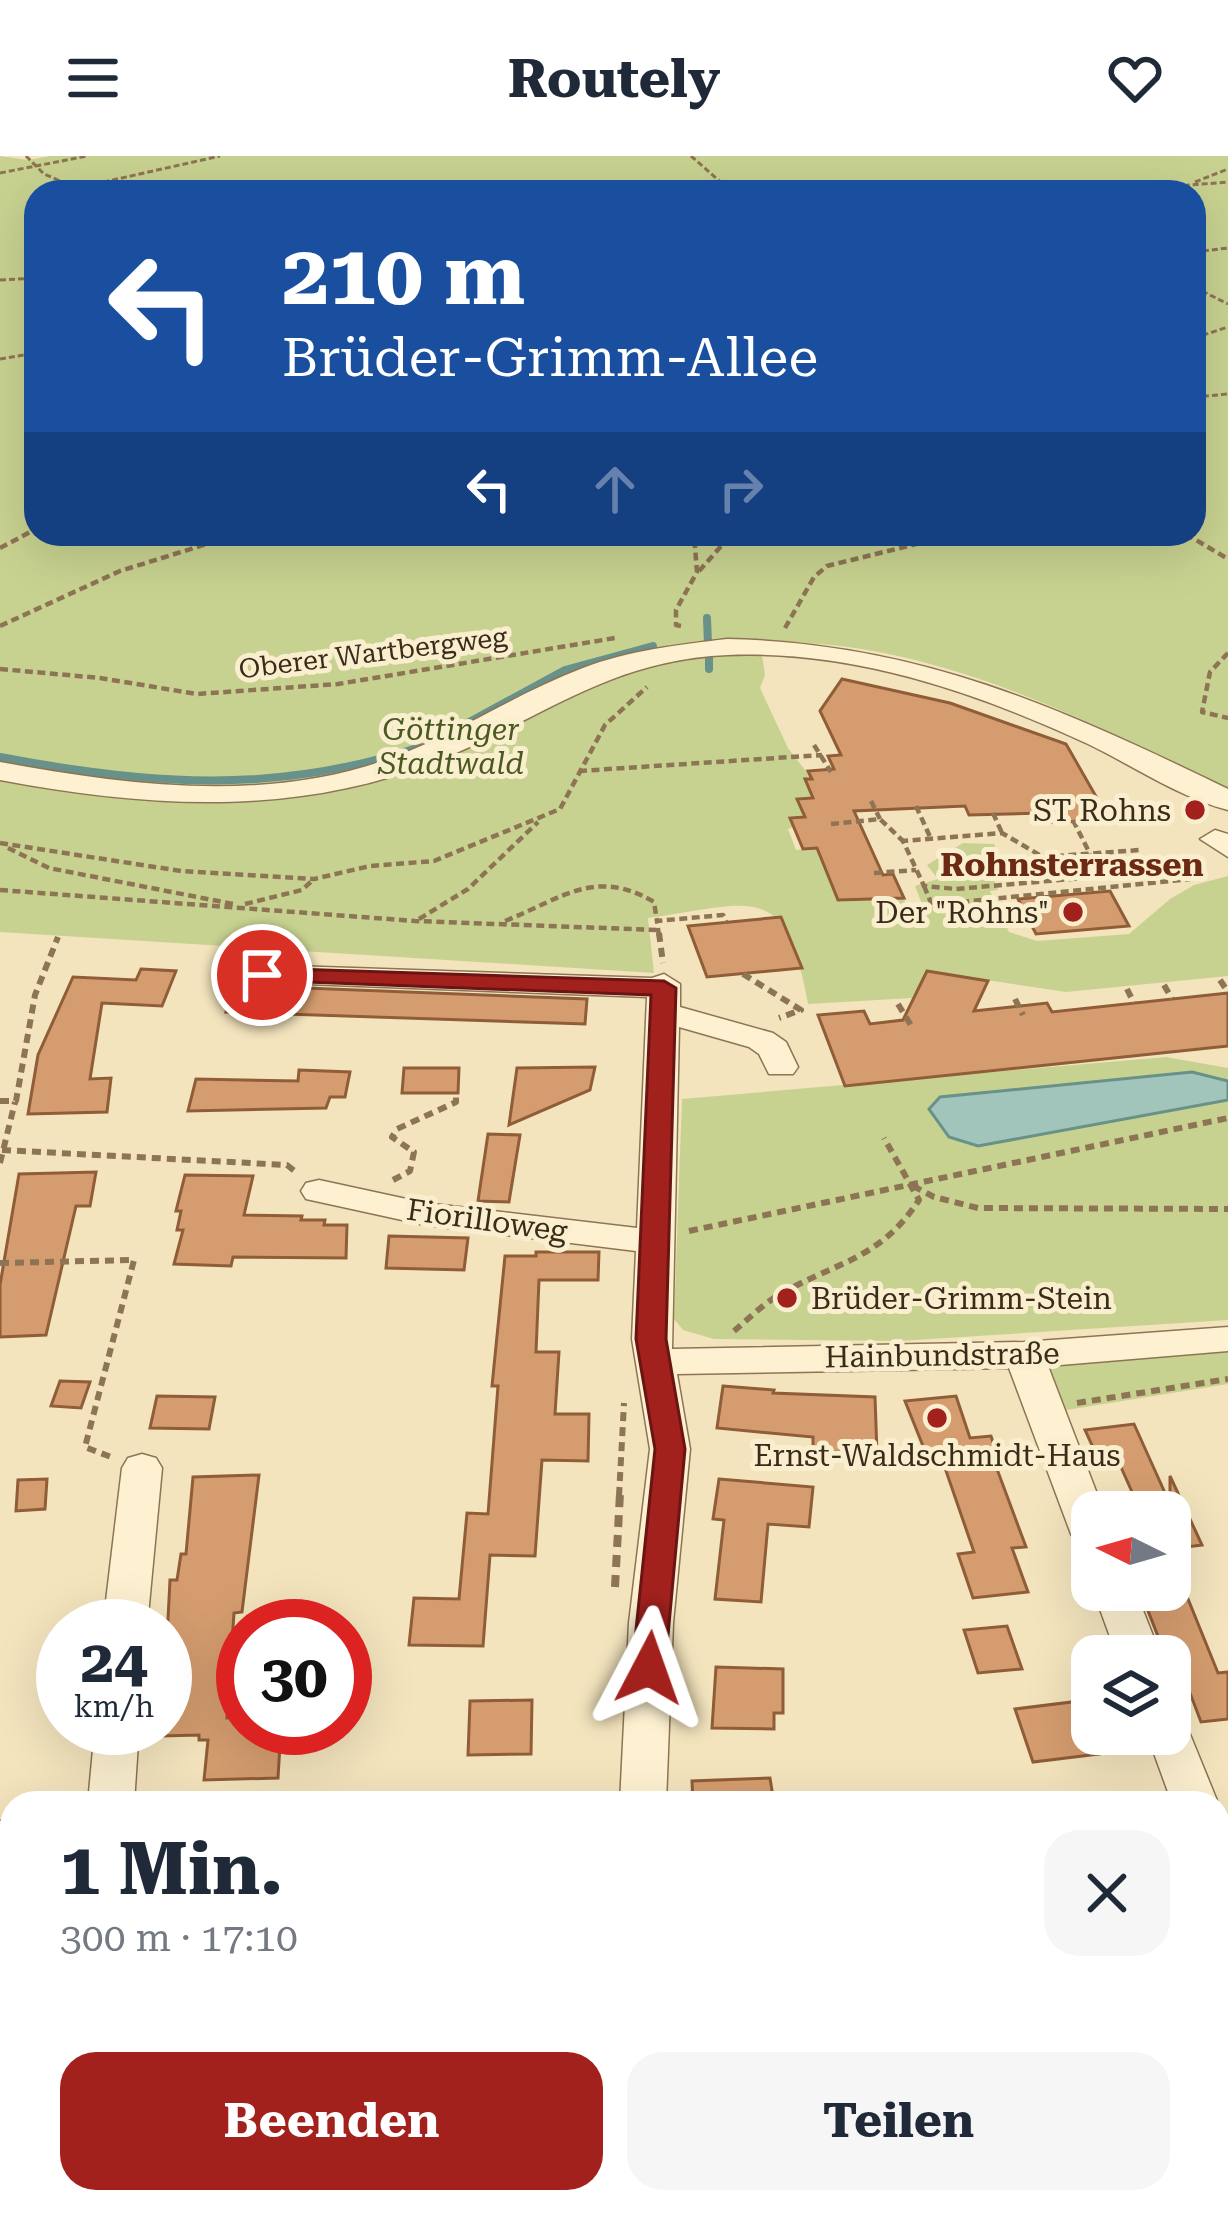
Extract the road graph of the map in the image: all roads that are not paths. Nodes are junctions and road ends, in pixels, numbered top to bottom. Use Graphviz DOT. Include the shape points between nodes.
graph roads {
  1 [pos="0,771"];
  2 [pos="1228,801"];
  3 [pos="262,975"];
  4 [pos="664,995"];
  5 [pos="782,1067"];
  6 [pos="319,1191"];
  7 [pos="655,1239"];
  8 [pos="1228,1339"];
  9 [pos="1024,1355"];
  10 [pos="655,1362"];
  11 [pos="142,1468"];
  12 [pos="1075,1491"];
  13 [pos="128,1599"];
  14 [pos="115,1755"];
  15 [pos="1177,1755"];
  16 [pos="112,1791"];
  17 [pos="644,1791"];
  18 [pos="1190,1791"];
  1 -- 2 [label="street" via="188,797 313,790 387,772 607,668 695,650 785,649 975,686"];
  3 -- 4 [label="street"];
  4 -- 5 [label="street" via="761,1040"];
  4 -- 7 [label="street"];
  6 -- 7 [label="street, Fiorilloweg" via="425,1214"];
  7 -- 10 [label="street"];
  8 -- 9 [label="street, Hainbundstraße"];
  9 -- 10 [label="street, Hainbundstraße"];
  9 -- 12 [label="street"];
  10 -- 17 [label="street" via="670,1449"];
  11 -- 13 [label="street"];
  14 -- 16 [label="street"];
  15 -- 18 [label="street"];
}
